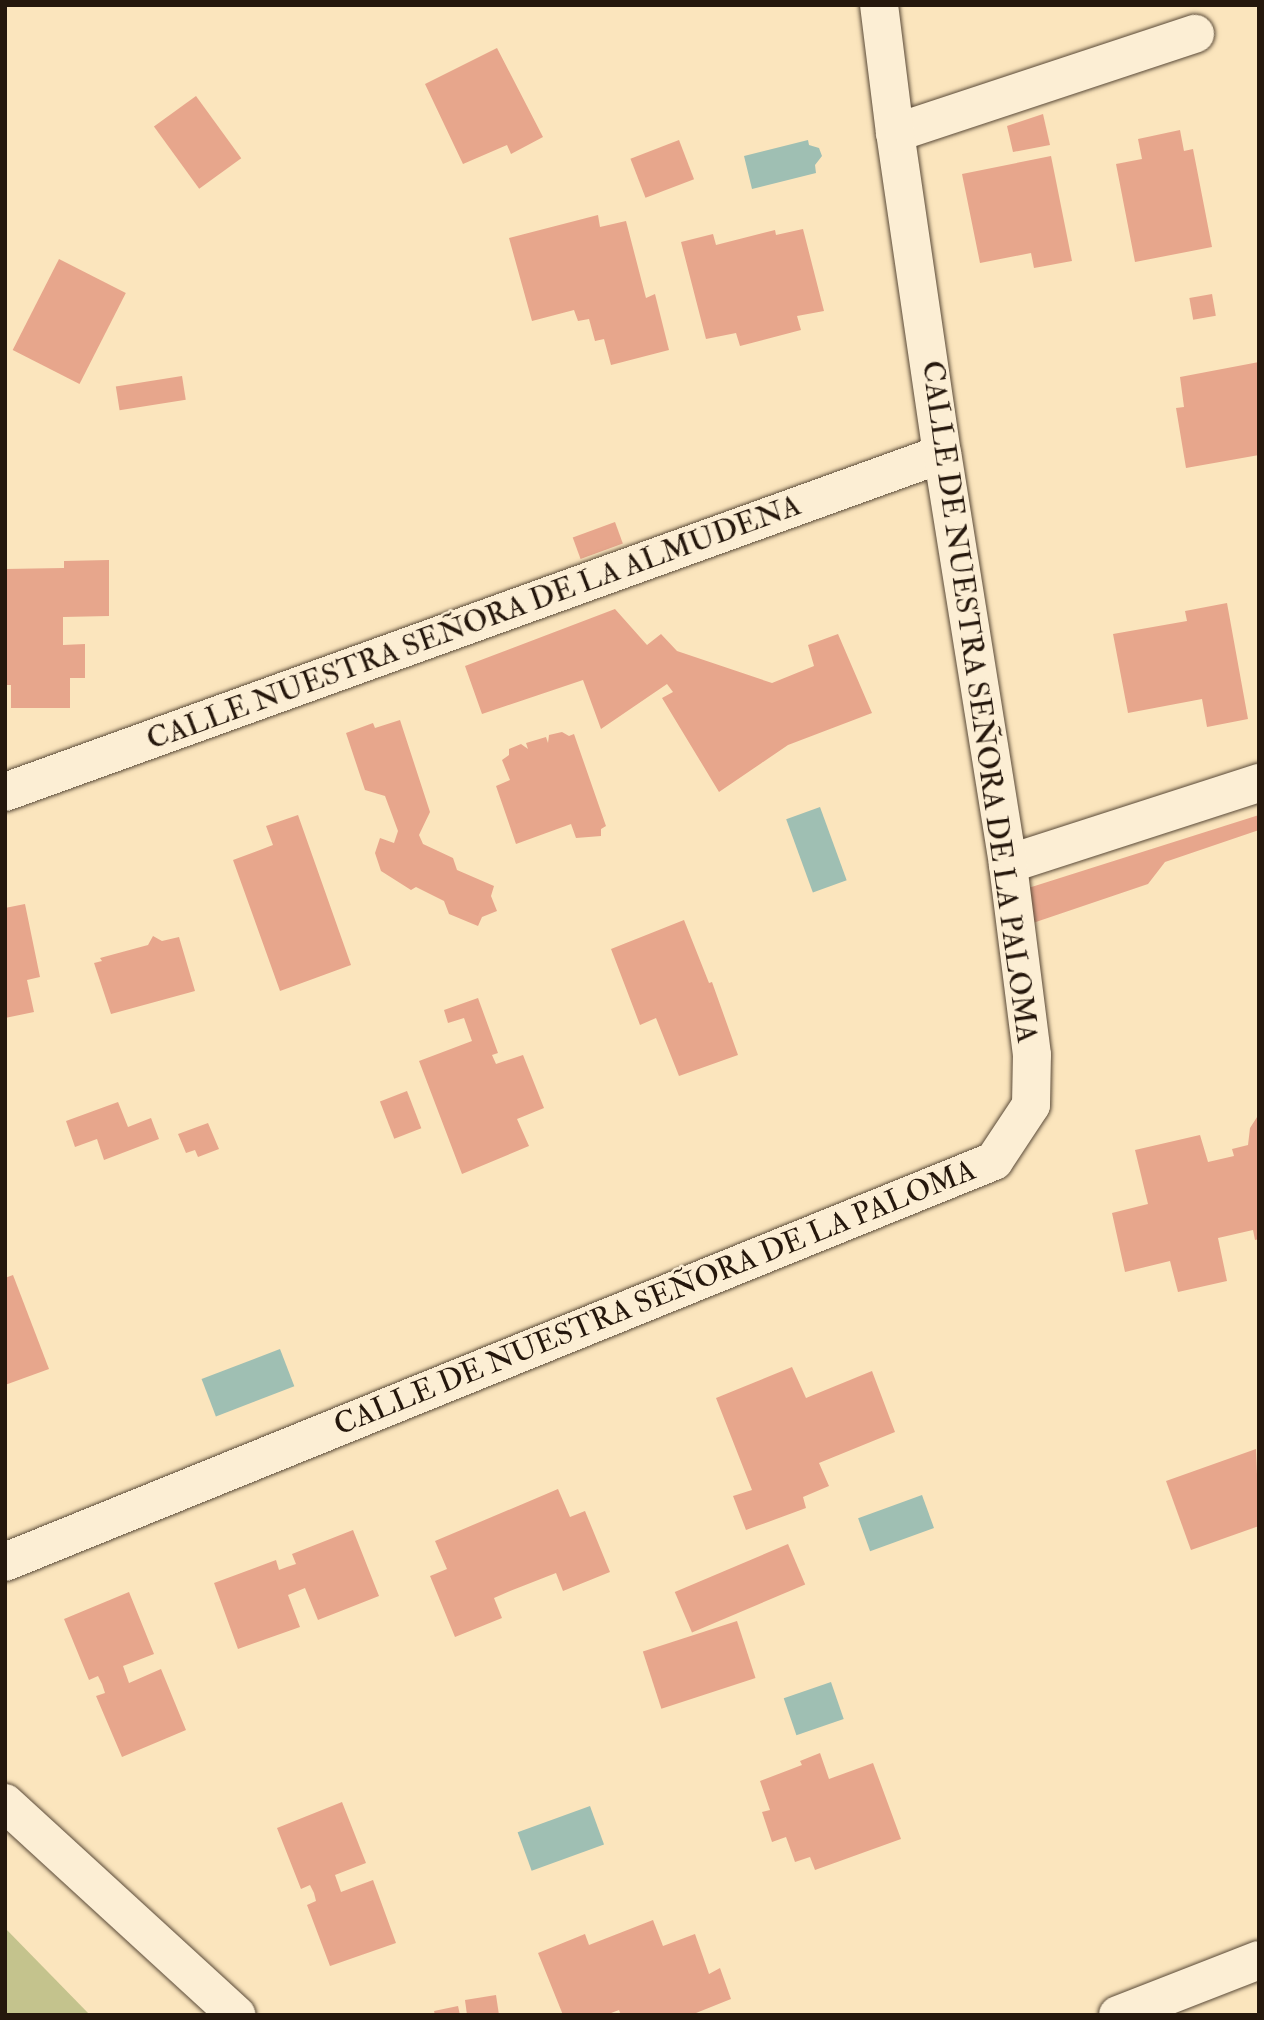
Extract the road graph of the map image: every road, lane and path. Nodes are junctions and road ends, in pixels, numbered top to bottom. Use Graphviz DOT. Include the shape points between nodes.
graph roads {
  1 [pos="879,5"];
  2 [pos="1195,34"];
  3 [pos="895,133"];
  4 [pos="942,454"];
  5 [pos="1259,783"];
  6 [pos="5,792"];
  7 [pos="1008,864"];
  8 [pos="5,1562"];
  9 [pos="5,1803"];
  10 [pos="1259,1961"];
  11 [pos="236,2015"];
  12 [pos="1118,2015"];
  1 -- 3 [label="street, CALLE DE NUESTRA SEÑORA DE LA PALOMA"];
  2 -- 3 [label="street"];
  3 -- 4 [label="street, CALLE DE NUESTRA SEÑORA DE LA PALOMA"];
  4 -- 6 [label="street, CALLE NUESTRA SEÑORA DE LA ALMUDENA"];
  4 -- 7 [label="street, CALLE DE NUESTRA SEÑORA DE LA PALOMA"];
  5 -- 7 [label="street"];
  7 -- 8 [label="street, CALLE DE NUESTRA SEÑORA DE LA PALOMA" via="1032,1055 1031,1105 994,1161"];
  9 -- 11 [label="street"];
  10 -- 12 [label="street"];
}
